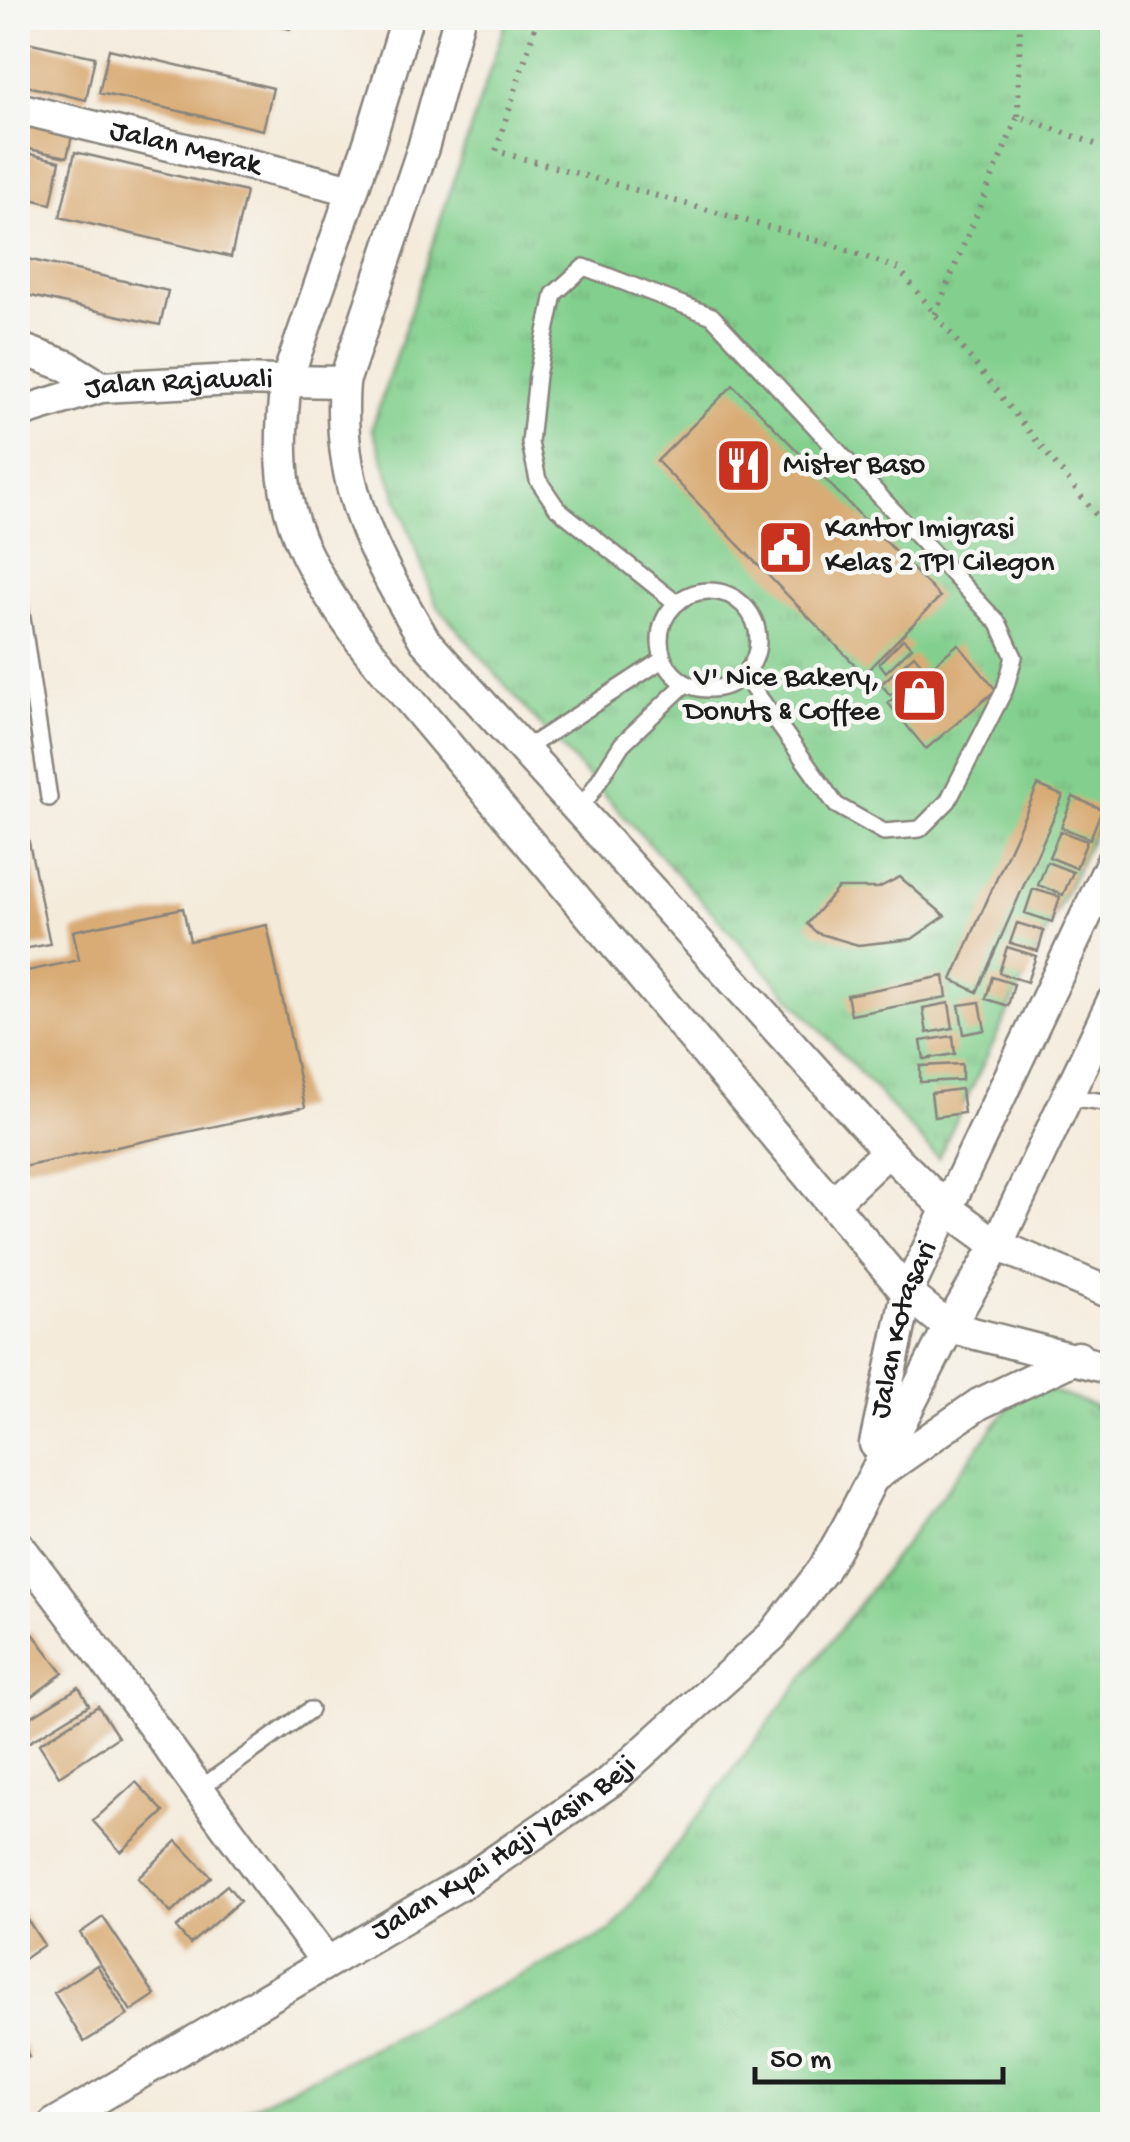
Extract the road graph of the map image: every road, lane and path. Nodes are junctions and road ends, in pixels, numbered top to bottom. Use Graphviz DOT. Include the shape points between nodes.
graph roads {
  1 [pos="406,18"];
  2 [pos="459,18"];
  3 [pos="538,18"];
  4 [pos="1020,18"];
  5 [pos="18,108"];
  6 [pos="1018,116"];
  7 [pos="1112,150"];
  8 [pos="353,190"];
  9 [pos="935,314"];
  10 [pos="18,348"];
  11 [pos="286,382"];
  12 [pos="344,382"];
  13 [pos="101,387"];
  14 [pos="18,414"];
  15 [pos="1112,534"];
  16 [pos="18,592"];
  17 [pos="675,602"];
  18 [pos="662,660"];
  19 [pos="744,676"];
  20 [pos="24,677"];
  21 [pos="684,685"];
  22 [pos="525,749"];
  23 [pos="49,798"];
  24 [pos="578,812"];
  25 [pos="1112,861"];
  26 [pos="1112,1002"];
  27 [pos="1067,1097"];
  28 [pos="1112,1104"];
  29 [pos="888,1150"];
  30 [pos="834,1202"];
  31 [pos="946,1208"];
  32 [pos="997,1245"];
  33 [pos="907,1293"];
  34 [pos="1112,1294"];
  35 [pos="949,1327"];
  36 [pos="1078,1358"];
  37 [pos="1112,1370"];
  38 [pos="867,1482"];
  39 [pos="18,1544"];
  40 [pos="310,1710"];
  41 [pos="198,1790"];
  42 [pos="326,1961"];
  43 [pos="54,2124"];
  1 -- 8 [label="street"];
  2 -- 12 [label="street"];
  3 -- 9 [label="path" via="496,151 898,269"];
  4 -- 6 [label="path"];
  5 -- 8 [label="street, Jalan Merak"];
  6 -- 7 [label="path"];
  6 -- 9 [label="path"];
  8 -- 11 [label="street"];
  9 -- 15 [label="path"];
  10 -- 13 [label="street"];
  11 -- 12 [label="street, Jalan Rajawali"];
  11 -- 13 [label="street, Jalan Rajawali"];
  11 -- 30 [label="street" via="284,500 322,586 366,648"];
  12 -- 22 [label="street" via="349,484 369,546 425,641"];
  13 -- 14 [label="street, Jalan Rajawali"];
  16 -- 20 [label="lane"];
  17 -- 18 [label="lane" via="660,629"];
  17 -- 19 [label="lane" via="702,590 733,596 754,618 759,648"];
  17 -- 19 [label="lane" via="557,508 538,480 530,442 554,294 584,266 712,316 999,624 1014,658 948,802 920,829 884,832 836,804"];
  18 -- 21 [label="lane"];
  18 -- 22 [label="lane"];
  19 -- 21 [label="lane" via="716,690"];
  20 -- 23 [label="lane"];
  21 -- 24 [label="lane" via="622,744"];
  22 -- 24 [label="street"];
  24 -- 29 [label="street"];
  25 -- 31 [label="street, Jalan Kotasari"];
  26 -- 27 [label="street, Jalan Kotasari"];
  27 -- 28 [label="lane"];
  27 -- 32 [label="street, Jalan Kotasari"];
  29 -- 30 [label="street"];
  29 -- 31 [label="street"];
  30 -- 33 [label="street"];
  31 -- 32 [label="street"];
  31 -- 33 [label="street, Jalan Kotasari"];
  32 -- 34 [label="street"];
  32 -- 35 [label="street, Jalan Kotasari"];
  33 -- 35 [label="street"];
  33 -- 38 [label="street, Jalan Kotasari"];
  35 -- 36 [label="street"];
  35 -- 38 [label="street, Jalan Kotasari"];
  36 -- 37 [label="street"];
  36 -- 38 [label="street" via="979,1404"];
  38 -- 42 [label="street, Jalan Kyai Haji Yasin Beji" via="823,1570 772,1636 611,1781 468,1879"];
  39 -- 41 [label="street"];
  40 -- 41 [label="lane"];
  41 -- 42 [label="street"];
  42 -- 43 [label="street, Jalan Kyai Haji Yasin Beji"];
}
